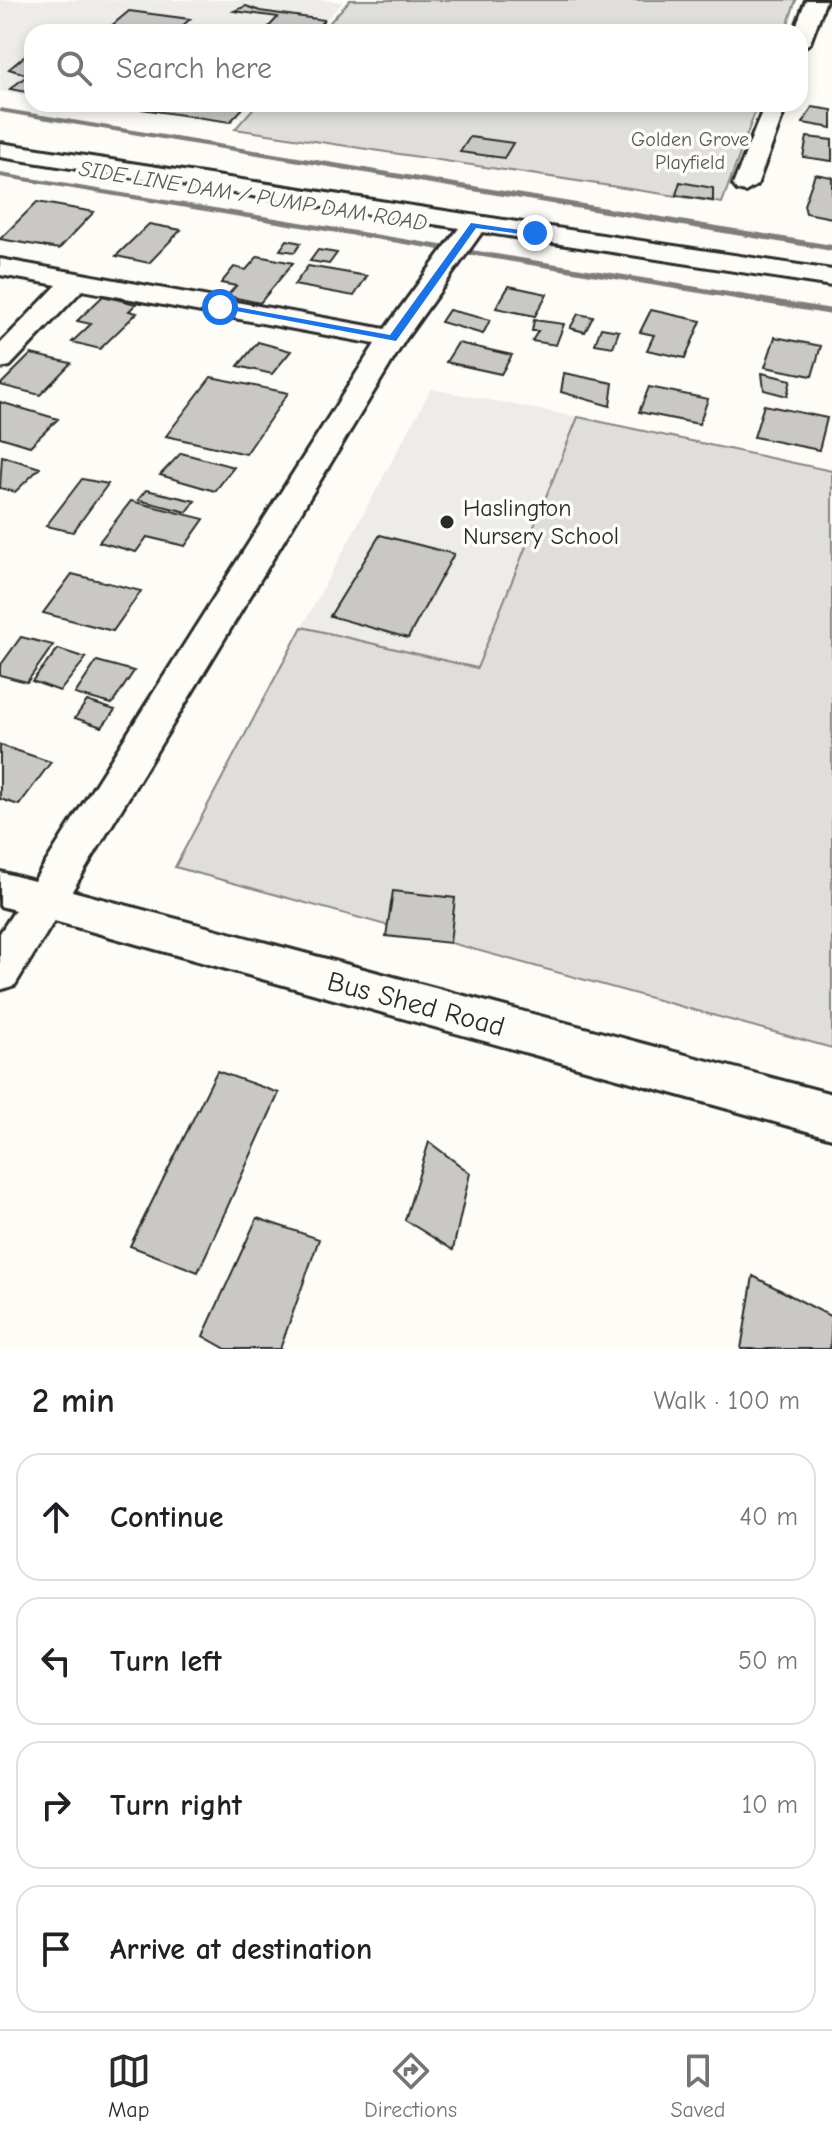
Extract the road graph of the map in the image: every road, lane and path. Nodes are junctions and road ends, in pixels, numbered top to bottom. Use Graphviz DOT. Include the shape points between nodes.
graph roads {
  1 [pos="816,0"];
  2 [pos="807,24"];
  3 [pos="773,112"];
  4 [pos="0,150"];
  5 [pos="745,185"];
  6 [pos="474,225"];
  7 [pos="0,267"];
  8 [pos="832,278"];
  9 [pos="75,282"];
  10 [pos="392,339"];
  11 [pos="0,360"];
  12 [pos="0,889"];
  13 [pos="44,904"];
  14 [pos="0,971"];
  15 [pos="832,1116"];
  1 -- 2 [label="street"];
  3 -- 5 [label="street"];
  4 -- 6 [label="street"];
  6 -- 8 [label="street"];
  6 -- 10 [label="street"];
  7 -- 9 [label="street"];
  9 -- 10 [label="street"];
  9 -- 11 [label="street"];
  10 -- 13 [label="street"];
  12 -- 13 [label="street, Bus Shed Road"];
  13 -- 14 [label="street"];
  13 -- 15 [label="street, Bus Shed Road"];
}
